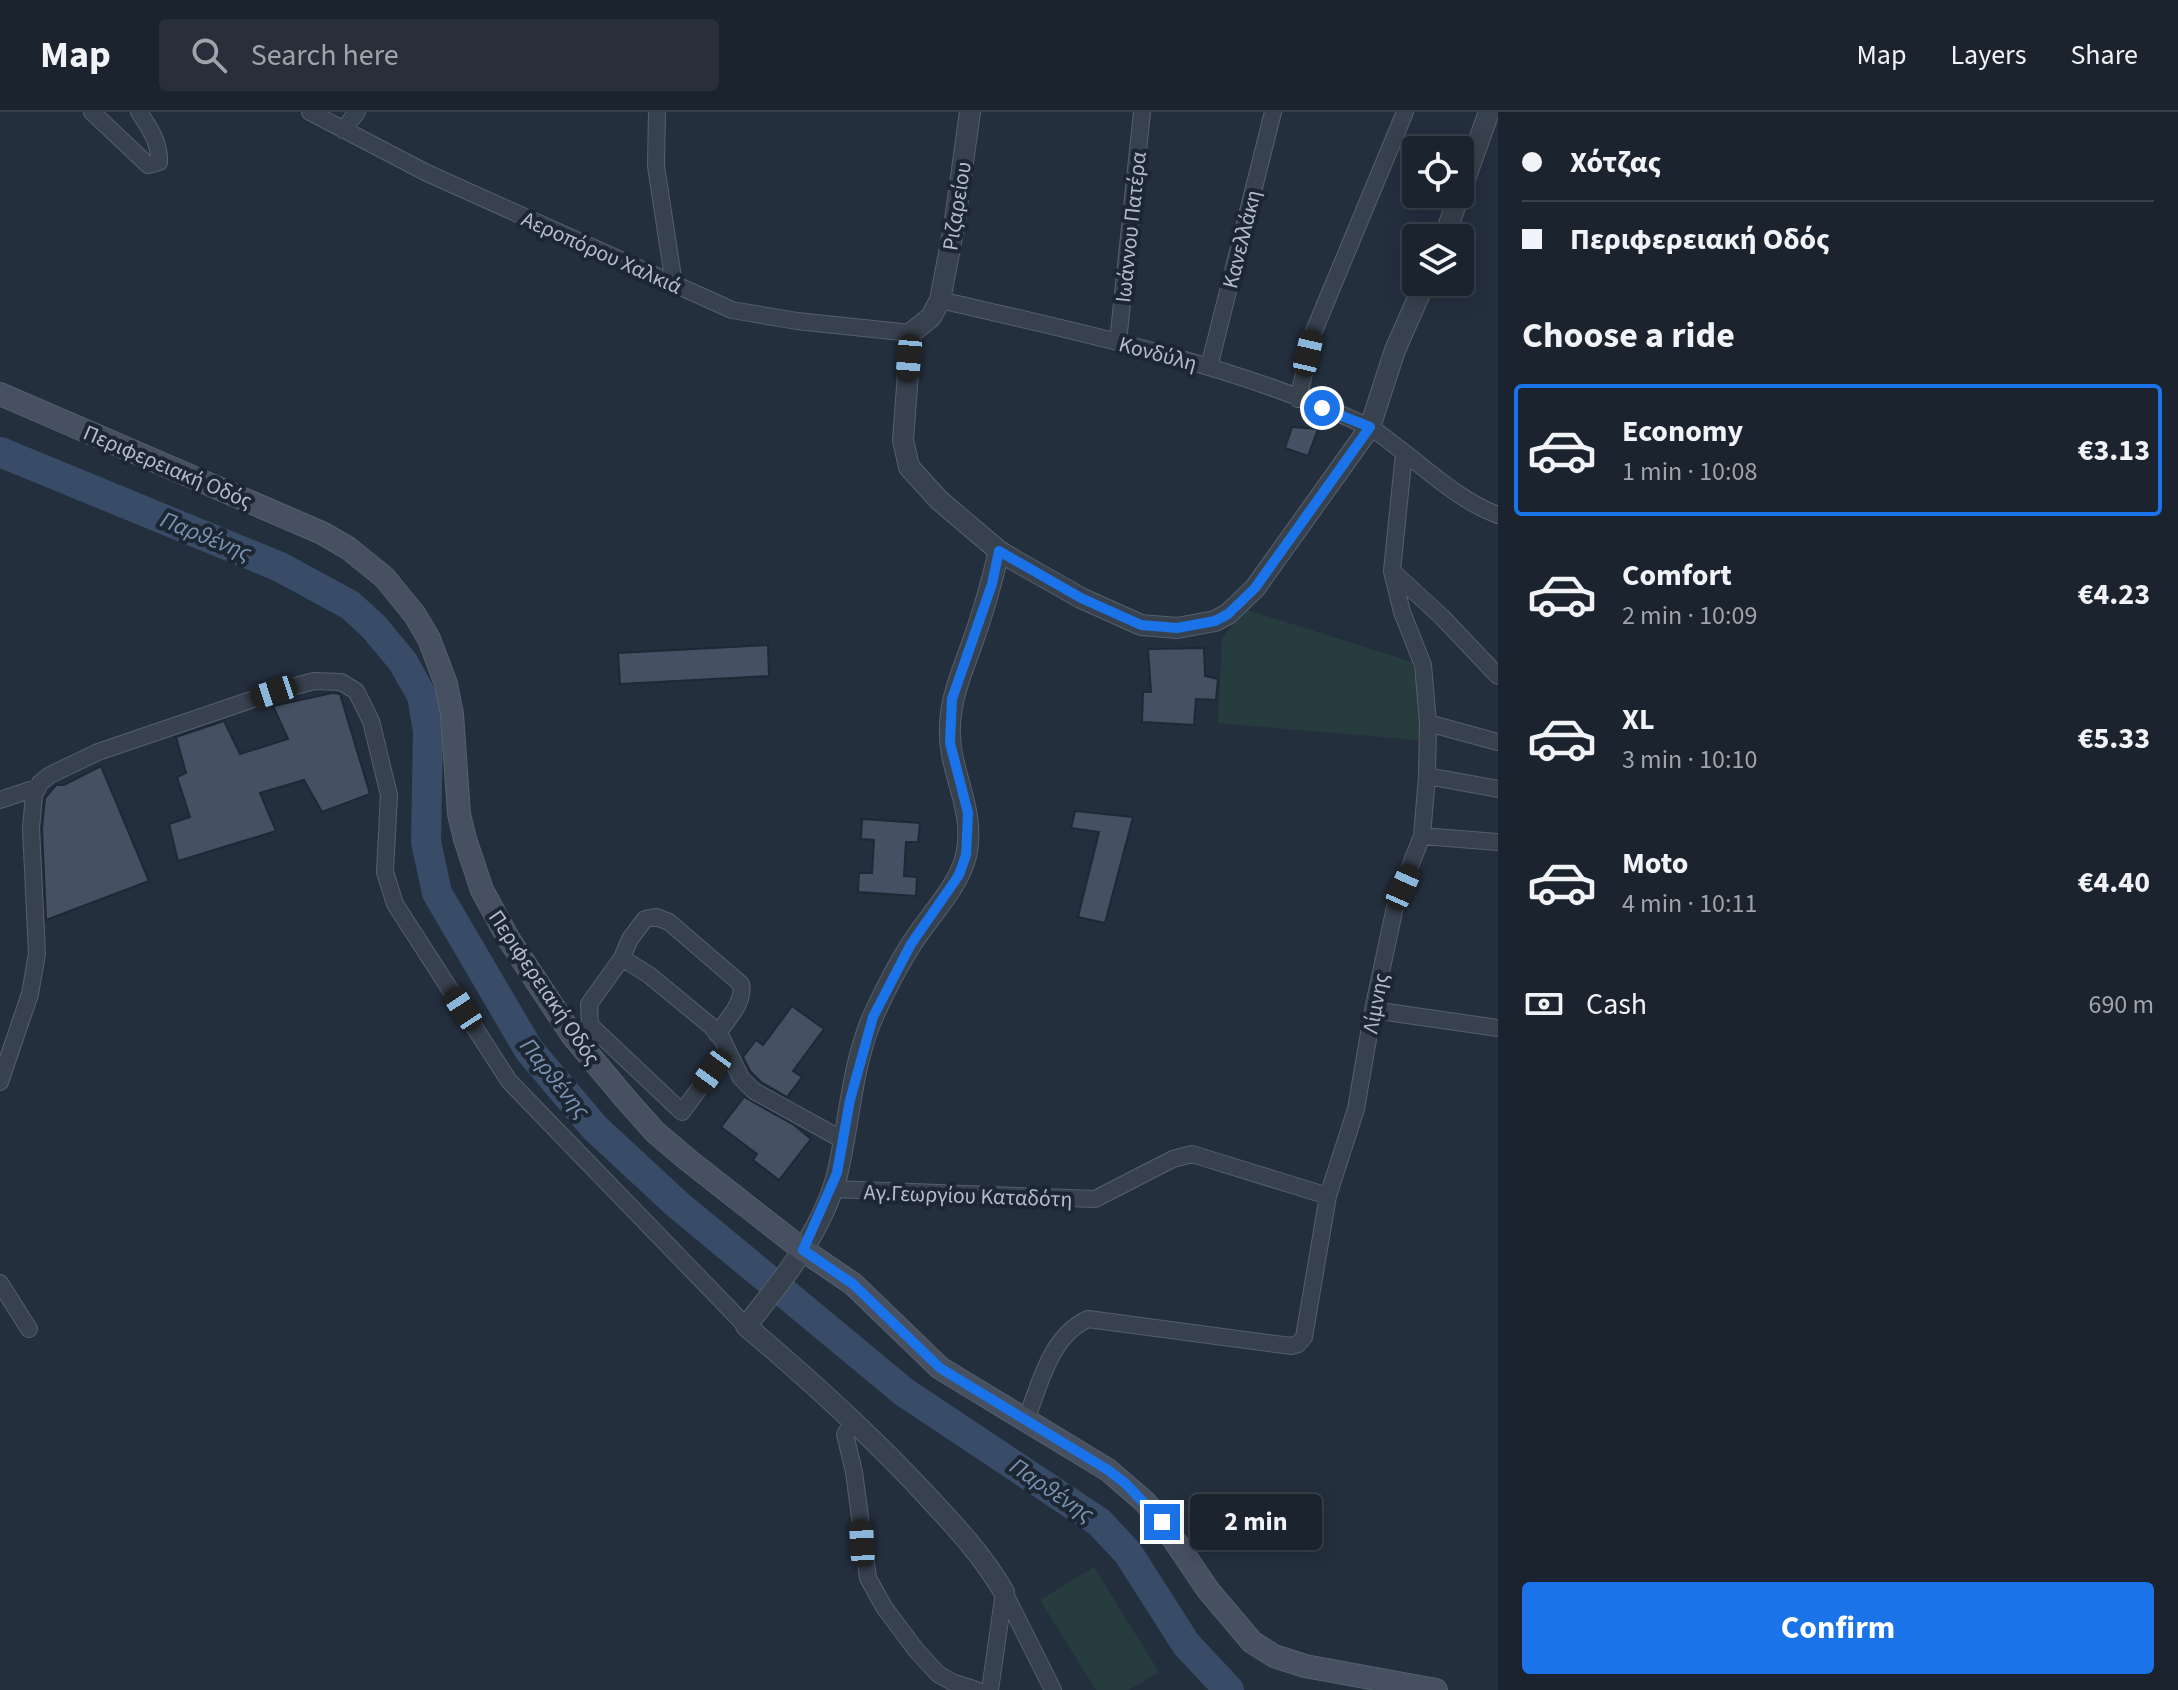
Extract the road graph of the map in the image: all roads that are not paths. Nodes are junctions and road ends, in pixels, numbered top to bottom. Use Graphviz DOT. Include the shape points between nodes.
graph roads {
  1 [pos="92,112"];
  2 [pos="139,112"];
  3 [pos="310,112"];
  4 [pos="357,112"];
  5 [pos="657,112"];
  6 [pos="970,112"];
  7 [pos="1142,112"];
  8 [pos="1273,112"];
  9 [pos="1405,112"];
  10 [pos="1490,125"];
  11 [pos="343,130"];
  12 [pos="1450,224"];
  13 [pos="674,284"];
  14 [pos="1419,296"];
  15 [pos="940,300"];
  16 [pos="911,333"];
  17 [pos="1118,342"];
  18 [pos="1209,367"];
  19 [pos="0,394"];
  20 [pos="1298,399"];
  21 [pos="1370,427"];
  22 [pos="1404,453"];
  23 [pos="1498,515"];
  24 [pos="999,551"];
  25 [pos="1392,571"];
  26 [pos="1498,676"];
  27 [pos="1428,723"];
  28 [pos="1498,742"];
  29 [pos="1427,776"];
  30 [pos="36,788"];
  31 [pos="1498,789"];
  32 [pos="0,800"];
  33 [pos="1422,836"];
  34 [pos="1498,842"];
  35 [pos="622,958"];
  36 [pos="1373,1010"];
  37 [pos="1498,1028"];
  38 [pos="717,1034"];
  39 [pos="727,1051"];
  40 [pos="0,1082"];
  41 [pos="843,1140"];
  42 [pos="832,1189"];
  43 [pos="1328,1196"];
  44 [pos="803,1250"];
  45 [pos="0,1283"];
  46 [pos="746,1326"];
  47 [pos="29,1329"];
  48 [pos="1026,1420"];
  49 [pos="854,1421"];
  50 [pos="1004,1592"];
  51 [pos="977,1690"];
  52 [pos="990,1690"];
  53 [pos="1053,1690"];
  54 [pos="1436,1690"];
  1 -- 2 [label="street" via="148,165 159,162 152,131"];
  3 -- 11 [label="street, Αεροπόρου Χαλκιά"];
  4 -- 11 [label="street"];
  5 -- 13 [label="street" via="656,166"];
  6 -- 15 [label="street, Ριζαρείου"];
  7 -- 17 [label="street, Ιωάννου Πατέρα"];
  8 -- 18 [label="street, Κανελλάκη"];
  9 -- 20 [label="street" via="1314,331"];
  10 -- 12 [label="street"];
  11 -- 13 [label="street, Αεροπόρου Χαλκιά"];
  13 -- 16 [label="street, Αεροπόρου Χαλκιά" via="754,315"];
  14 -- 21 [label="street"];
  15 -- 16 [label="street" via="931,317"];
  15 -- 17 [label="street, Κονδύλη"];
  16 -- 24 [label="street" via="903,440 909,467"];
  17 -- 18 [label="street, Κονδύλη"];
  18 -- 20 [label="street, Κονδύλη"];
  19 -- 44 [label="main road, Περιφερειακή Οδός" via="322,533 384,577 415,615 439,662 452,714 465,839 482,890 508,938 572,1035 655,1132"];
  20 -- 21 [label="street, Κονδύλη"];
  21 -- 22 [label="street, Κονδύλη"];
  21 -- 24 [label="street" via="1255,588 1215,621 1177,628 1141,625"];
  22 -- 23 [label="street, Κονδύλη" via="1463,498"];
  22 -- 25 [label="street, Λίμνης"];
  24 -- 41 [label="street" via="952,699 950,743 968,813 966,855 873,1017"];
  25 -- 26 [label="street"];
  25 -- 27 [label="street, Λίμνης" via="1423,665"];
  27 -- 28 [label="street"];
  27 -- 29 [label="street, Λίμνης"];
  29 -- 31 [label="street"];
  29 -- 33 [label="street, Λίμνης"];
  30 -- 32 [label="street"];
  30 -- 40 [label="street" via="31,815 35,970"];
  30 -- 46 [label="street" via="50,775 98,752 274,692 329,680 356,691 371,721 389,795 385,872 395,904 509,1081"];
  33 -- 34 [label="street"];
  33 -- 36 [label="street, Λίμνης" via="1396,902"];
  35 -- 38 [label="street"];
  35 -- 38 [label="street" via="645,919 669,922 741,984 739,1002"];
  35 -- 39 [label="street" via="589,1004 590,1025 682,1112"];
  36 -- 37 [label="street"];
  36 -- 43 [label="street, Λίμνης" via="1356,1109"];
  38 -- 39 [label="street"];
  39 -- 41 [label="street" via="754,1091"];
  41 -- 42 [label="street"];
  42 -- 43 [label="street, Αγ.Γεωργίου Καταδότη" via="1095,1199 1192,1154"];
  42 -- 44 [label="street"];
  43 -- 48 [label="street, Λίμνης" via="1308,1318 1298,1344 1088,1319 1068,1331 1047,1363"];
  44 -- 46 [label="street"];
  44 -- 48 [label="main road, Περιφερειακή Οδός" via="853,1284 940,1368"];
  45 -- 47 [label="street"];
  46 -- 49 [label="street"];
  48 -- 54 [label="main road, Περιφερειακή Οδός" via="1108,1470 1145,1502 1252,1642 1305,1666"];
  49 -- 50 [label="street" via="971,1543"];
  49 -- 51 [label="street" via="845,1434 868,1578 908,1640 938,1674"];
  50 -- 52 [label="street"];
  50 -- 53 [label="street"];
}
